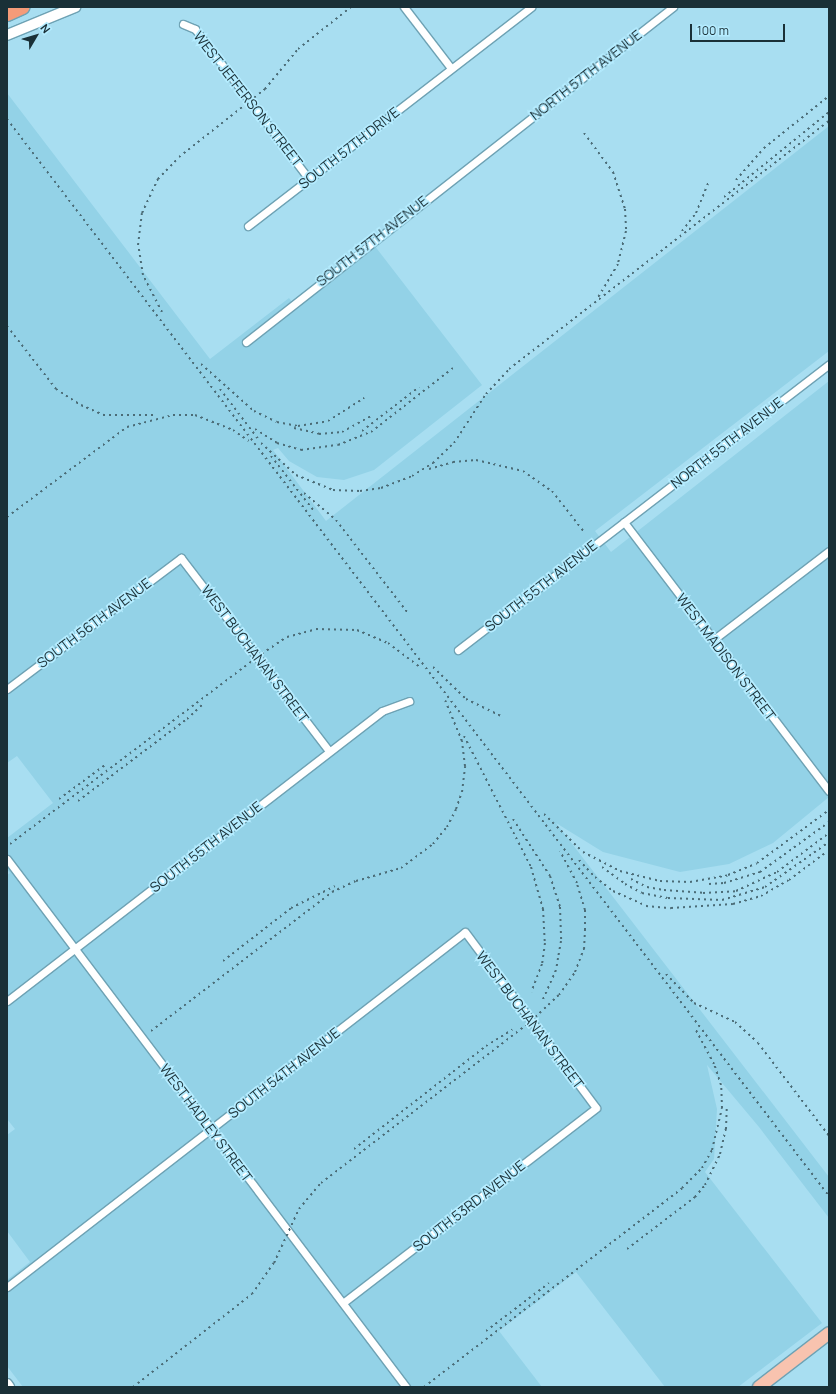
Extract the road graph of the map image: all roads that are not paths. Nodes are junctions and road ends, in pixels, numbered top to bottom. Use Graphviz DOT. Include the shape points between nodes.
graph roads {
  1 [pos="23,7"];
  2 [pos="75,7"];
  3 [pos="404,7"];
  4 [pos="531,7"];
  5 [pos="673,7"];
  6 [pos="7,14"];
  7 [pos="183,24"];
  8 [pos="7,35"];
  9 [pos="451,68"];
  10 [pos="499,142"];
  11 [pos="309,179"];
  12 [pos="248,226"];
  13 [pos="246,342"];
  14 [pos="829,364"];
  15 [pos="624,522"];
  16 [pos="829,550"];
  17 [pos="181,558"];
  18 [pos="713,640"];
  19 [pos="458,650"];
  20 [pos="7,689"];
  21 [pos="409,701"];
  22 [pos="329,751"];
  23 [pos="829,791"];
  24 [pos="7,859"];
  25 [pos="465,932"];
  26 [pos="73,948"];
  27 [pos="7,1000"];
  28 [pos="596,1108"];
  29 [pos="211,1130"];
  30 [pos="7,1287"];
  31 [pos="343,1303"];
  32 [pos="829,1333"];
  33 [pos="7,1384"];
  34 [pos="9,1387"];
  35 [pos="406,1387"];
  36 [pos="759,1387"];
  1 -- 6 [label="highway"];
  2 -- 8 [label="main road"];
  3 -- 9 [label="street"];
  4 -- 9 [label="street, SOUTH 57TH DRIVE"];
  5 -- 10 [label="street, NORTH 57TH AVENUE"];
  7 -- 11 [label="street, WEST JEFFERSON STREET" via="196,29"];
  9 -- 11 [label="street, SOUTH 57TH DRIVE"];
  10 -- 13 [label="street, SOUTH 57TH AVENUE"];
  11 -- 12 [label="street, SOUTH 57TH DRIVE"];
  14 -- 15 [label="street, NORTH 55TH AVENUE"];
  15 -- 18 [label="street, WEST MADISON STREET"];
  15 -- 19 [label="street, SOUTH 55TH AVENUE"];
  16 -- 18 [label="street"];
  17 -- 20 [label="street, SOUTH 56TH AVENUE"];
  17 -- 22 [label="street, WEST BUCHANAN STREET"];
  18 -- 23 [label="street, WEST MADISON STREET"];
  21 -- 22 [label="street, SOUTH 55TH AVENUE" via="382,711"];
  22 -- 26 [label="street, SOUTH 55TH AVENUE"];
  24 -- 26 [label="street, WEST HADLEY STREET"];
  25 -- 28 [label="street, WEST BUCHANAN STREET"];
  25 -- 29 [label="street, SOUTH 54TH AVENUE"];
  26 -- 27 [label="street, SOUTH 55TH AVENUE"];
  26 -- 29 [label="street, WEST HADLEY STREET"];
  28 -- 31 [label="street, SOUTH 53RD AVENUE"];
  29 -- 30 [label="street, SOUTH 54TH AVENUE"];
  29 -- 31 [label="street, WEST HADLEY STREET"];
  31 -- 35 [label="street, WEST HADLEY STREET"];
  32 -- 36 [label="main road"];
  33 -- 34 [label="main road"];
}
